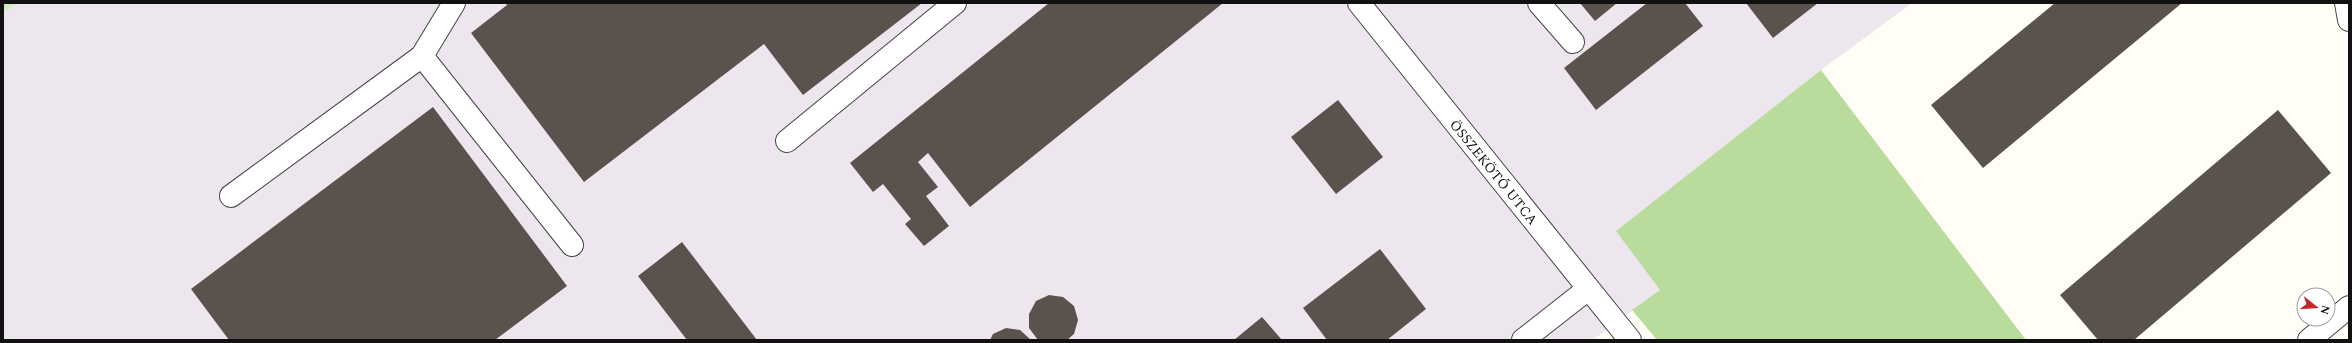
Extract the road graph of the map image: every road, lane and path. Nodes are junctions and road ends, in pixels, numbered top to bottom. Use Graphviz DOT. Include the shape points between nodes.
graph roads {
  1 [pos="454,3"];
  2 [pos="955,3"];
  3 [pos="1359,3"];
  4 [pos="1539,3"];
  5 [pos="2346,3"];
  6 [pos="2349,20"];
  7 [pos="1573,42"];
  8 [pos="422,56"];
  9 [pos="787,141"];
  10 [pos="231,196"];
  11 [pos="572,245"];
  12 [pos="1588,289"];
  13 [pos="2349,307"];
  14 [pos="1523,340"];
  15 [pos="1630,340"];
  16 [pos="2309,340"];
  1 -- 8 [label="street"];
  2 -- 9 [label="street"];
  3 -- 12 [label="street, ÖSSZEKÖTŐ UTCA"];
  4 -- 7 [label="street"];
  5 -- 6 [label="street"];
  8 -- 10 [label="street"];
  8 -- 11 [label="street"];
  12 -- 14 [label="street"];
  12 -- 15 [label="street, ÖSSZEKÖTŐ UTCA"];
  13 -- 16 [label="street"];
}
